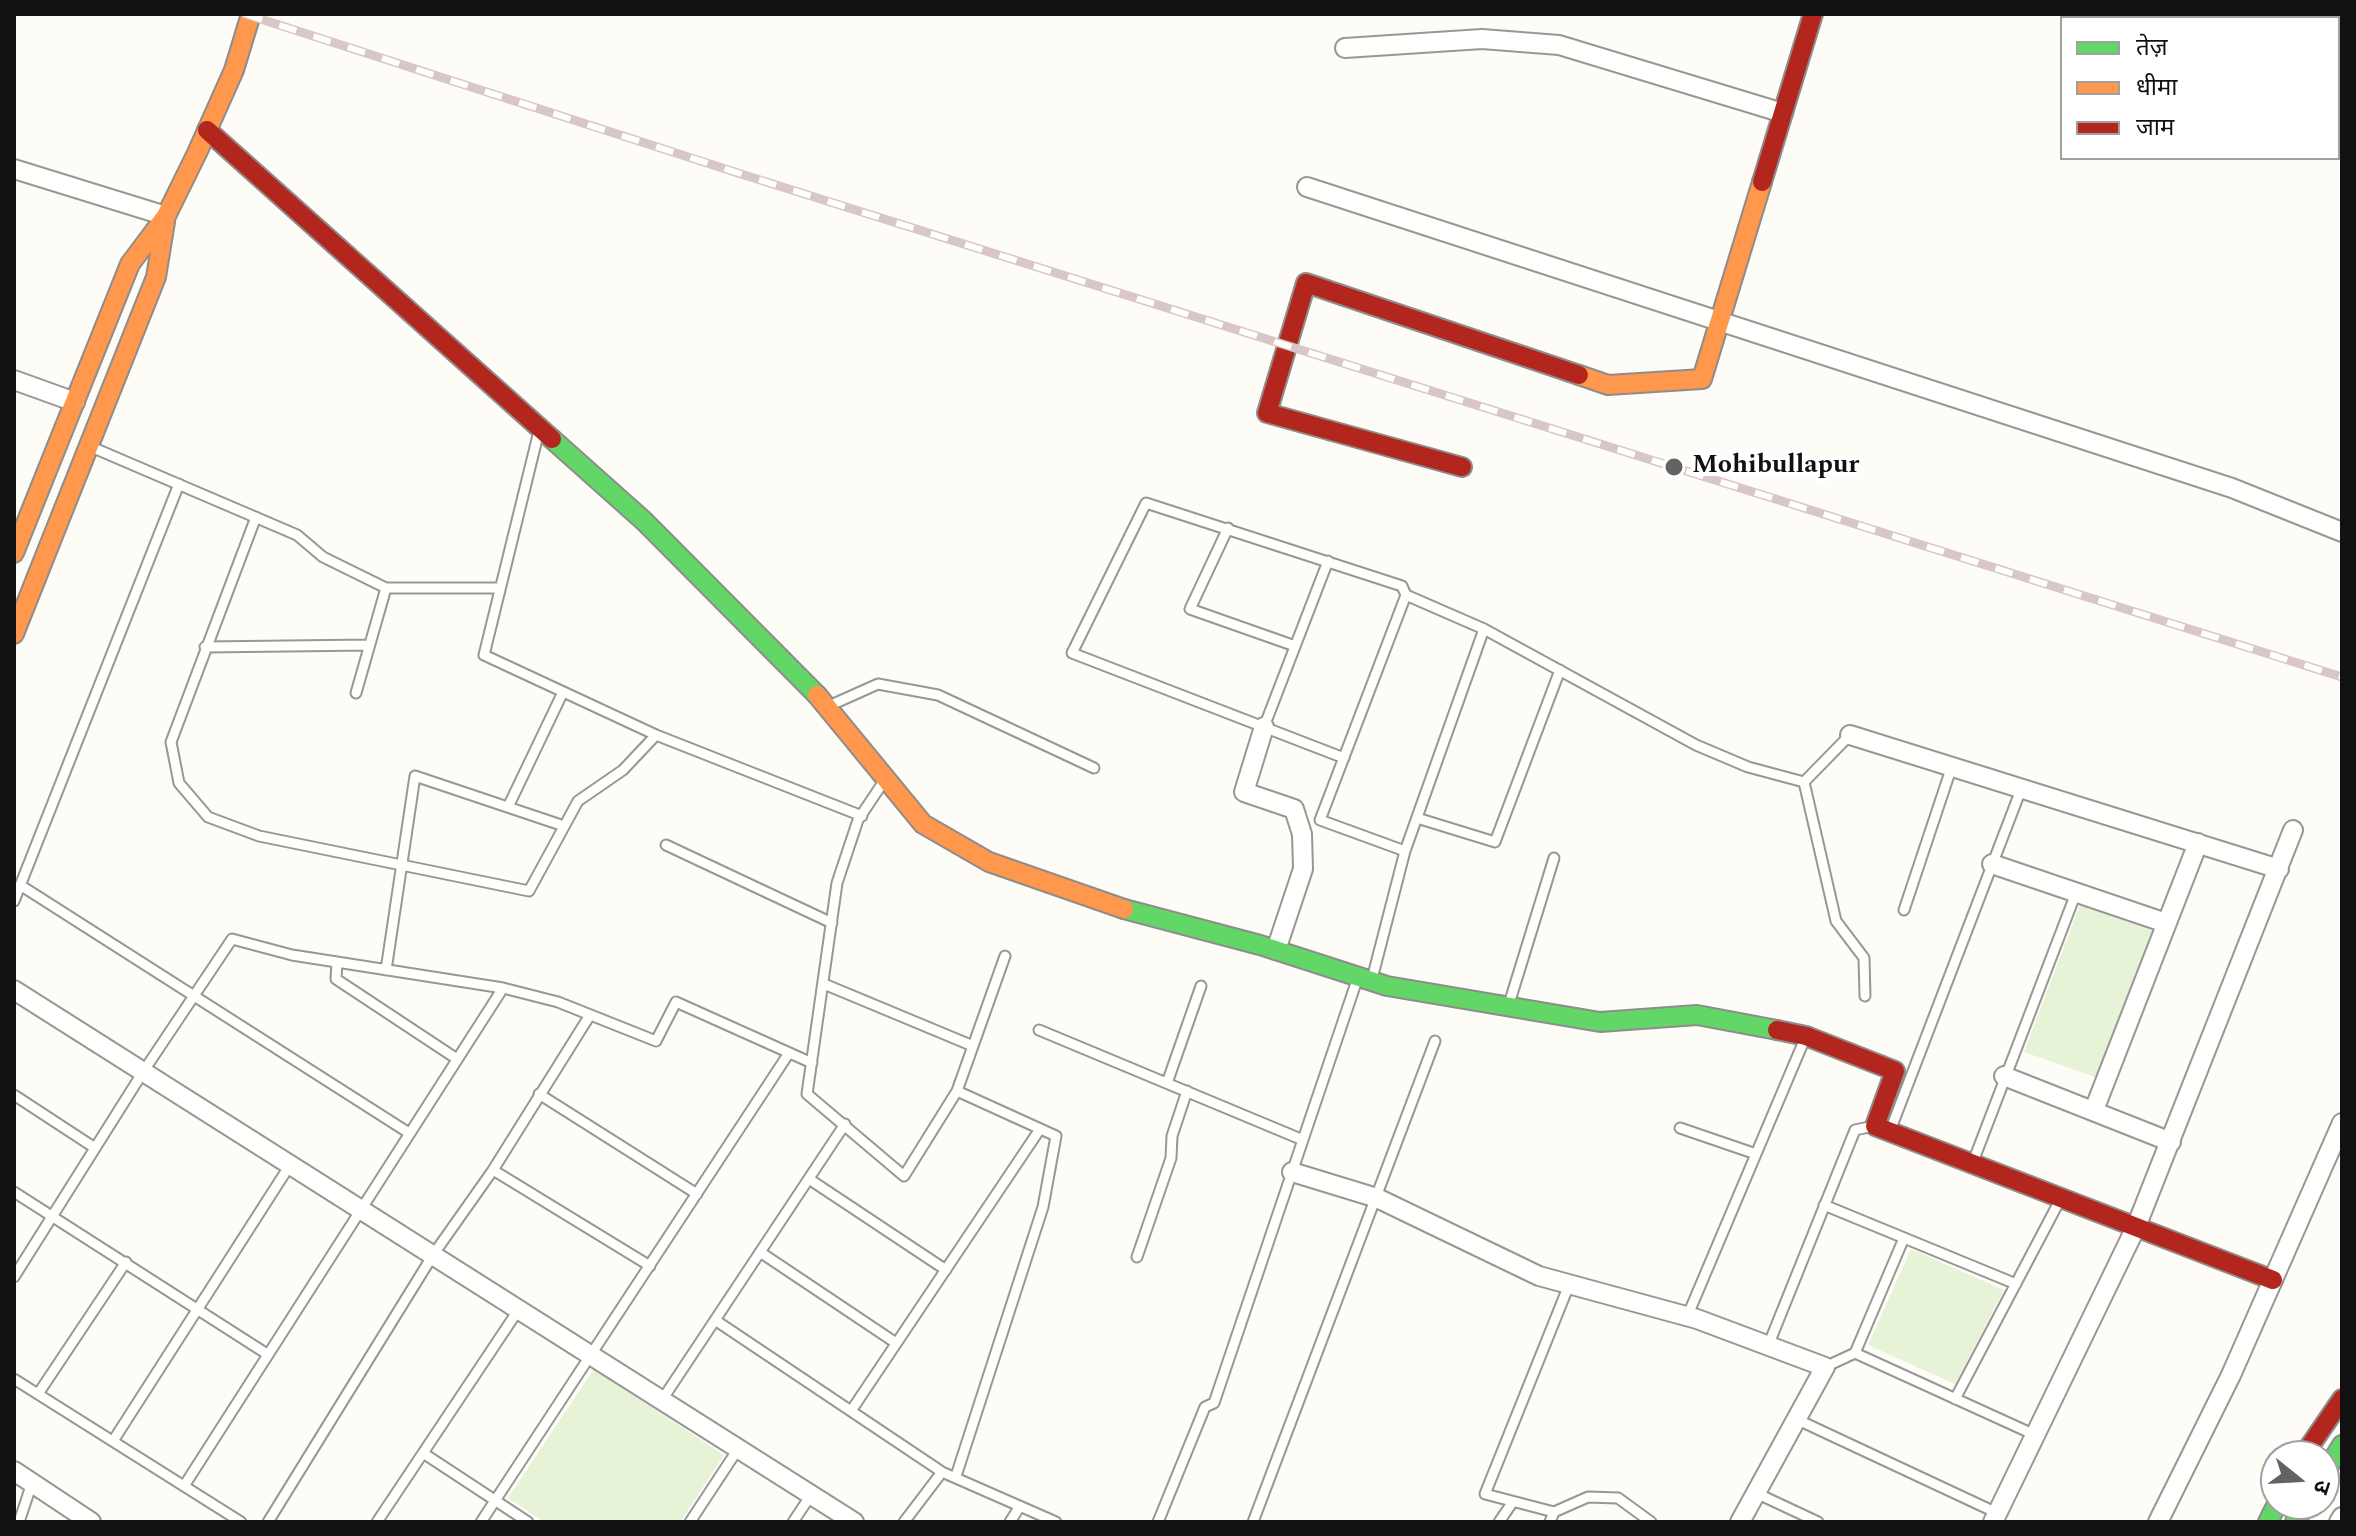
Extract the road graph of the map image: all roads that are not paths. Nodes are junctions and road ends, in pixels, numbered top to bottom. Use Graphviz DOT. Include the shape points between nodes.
graph roads {
  1 [pos="251,14"];
  2 [pos="1813,14"];
  3 [pos="1345,48"];
  4 [pos="1783,113"];
  5 [pos="207,130"];
  6 [pos="14,169"];
  7 [pos="1307,187"];
  8 [pos="166,216"];
  9 [pos="1720,319"];
  10 [pos="14,380"];
  11 [pos="75,402"];
  12 [pos="539,428"];
  13 [pos="89,446"];
  14 [pos="1462,467"];
  15 [pos="179,484"];
  16 [pos="256,517"];
  17 [pos="1228,528"];
  18 [pos="2342,532"];
  19 [pos="14,553"];
  20 [pos="1328,561"];
  21 [pos="386,588"];
  22 [pos="500,588"];
  23 [pos="1406,595"];
  24 [pos="1484,629"];
  25 [pos="14,634"];
  26 [pos="369,645"];
  27 [pos="1295,646"];
  28 [pos="205,647"];
  29 [pos="1560,670"];
  30 [pos="563,692"];
  31 [pos="356,693"];
  32 [pos="828,706"];
  33 [pos="1264,727"];
  34 [pos="656,735"];
  35 [pos="1850,735"];
  36 [pos="1344,758"];
  37 [pos="1952,766"];
  38 [pos="1094,768"];
  39 [pos="886,778"];
  40 [pos="1804,782"];
  41 [pos="2022,786"];
  42 [pos="508,807"];
  43 [pos="862,816"];
  44 [pos="1417,818"];
  45 [pos="564,826"];
  46 [pos="2293,830"];
  47 [pos="2198,843"];
  48 [pos="666,845"];
  49 [pos="1405,851"];
  50 [pos="1554,858"];
  51 [pos="1992,864"];
  52 [pos="401,866"];
  53 [pos="2279,869"];
  54 [pos="20,885"];
  55 [pos="2076,893"];
  56 [pos="14,901"];
  57 [pos="1904,910"];
  58 [pos="832,923"];
  59 [pos="2166,923"];
  60 [pos="1276,950"];
  61 [pos="1005,956"];
  62 [pos="337,962"];
  63 [pos="386,970"];
  64 [pos="1365,979"];
  65 [pos="824,984"];
  66 [pos="1201,986"];
  67 [pos="503,988"];
  68 [pos="14,990"];
  69 [pos="1865,996"];
  70 [pos="193,997"];
  71 [pos="1509,1004"];
  72 [pos="590,1015"];
  73 [pos="1039,1030"];
  74 [pos="1806,1036"];
  75 [pos="1435,1041"];
  76 [pos="973,1046"];
  77 [pos="789,1053"];
  78 [pos="457,1059"];
  79 [pos="812,1063"];
  80 [pos="143,1072"];
  81 [pos="2004,1076"];
  82 [pos="1167,1083"];
  83 [pos="957,1091"];
  84 [pos="1187,1091"];
  85 [pos="539,1094"];
  86 [pos="14,1095"];
  87 [pos="2094,1110"];
  88 [pos="2342,1123"];
  89 [pos="845,1124"];
  90 [pos="1680,1128"];
  91 [pos="1882,1128"];
  92 [pos="1040,1129"];
  93 [pos="409,1133"];
  94 [pos="1303,1140"];
  95 [pos="2171,1142"];
  96 [pos="95,1148"];
  97 [pos="1756,1154"];
  98 [pos="1973,1163"];
  99 [pos="290,1165"];
  100 [pos="493,1170"];
  101 [pos="1292,1172"];
  102 [pos="809,1179"];
  103 [pos="14,1192"];
  104 [pos="697,1194"];
  105 [pos="1377,1198"];
  106 [pos="2061,1198"];
  107 [pos="1824,1205"];
  108 [pos="359,1209"];
  109 [pos="53,1216"];
  110 [pos="2136,1227"];
  111 [pos="1904,1238"];
  112 [pos="760,1252"];
  113 [pos="433,1255"];
  114 [pos="1137,1257"];
  115 [pos="126,1262"];
  116 [pos="650,1266"];
  117 [pos="946,1270"];
  118 [pos="14,1277"];
  119 [pos="2273,1280"];
  120 [pos="2016,1284"];
  121 [pos="1569,1285"];
  122 [pos="198,1307"];
  123 [pos="519,1309"];
  124 [pos="1687,1317"];
  125 [pos="715,1320"];
  126 [pos="896,1343"];
  127 [pos="1768,1346"];
  128 [pos="1855,1353"];
  129 [pos="267,1354"];
  130 [pos="592,1356"];
  131 [pos="1825,1367"];
  132 [pos="14,1379"];
  133 [pos="38,1394"];
  134 [pos="1955,1399"];
  135 [pos="2342,1399"];
  136 [pos="662,1400"];
  137 [pos="851,1411"];
  138 [pos="1796,1419"];
  139 [pos="2035,1435"];
  140 [pos="2314,1440"];
  141 [pos="113,1441"];
  142 [pos="738,1449"];
  143 [pos="423,1453"];
  144 [pos="14,1471"];
  145 [pos="942,1472"];
  146 [pos="956,1476"];
  147 [pos="32,1483"];
  148 [pos="184,1486"];
  149 [pos="1756,1493"];
  150 [pos="811,1495"];
  151 [pos="496,1501"];
  152 [pos="1512,1503"];
  153 [pos="1020,1506"];
  154 [pos="1552,1517"];
  155 [pos="1995,1518"];
  156 [pos="19,1522"];
  157 [pos="91,1522"];
  158 [pos="241,1522"];
  159 [pos="268,1522"];
  160 [pos="377,1522"];
  161 [pos="481,1522"];
  162 [pos="528,1522"];
  163 [pos="690,1522"];
  164 [pos="793,1522"];
  165 [pos="854,1522"];
  166 [pos="904,1522"];
  167 [pos="1010,1522"];
  168 [pos="1056,1522"];
  169 [pos="1158,1522"];
  170 [pos="1253,1522"];
  171 [pos="1499,1522"];
  172 [pos="1651,1522"];
  173 [pos="1740,1522"];
  174 [pos="1818,1522"];
  175 [pos="2158,1522"];
  1 -- 5 [label="main road"];
  2 -- 4 [label="main road"];
  3 -- 4 [label="street" via="1482,39 1559,45"];
  4 -- 9 [label="main road"];
  5 -- 8 [label="main road"];
  5 -- 12 [label="main road"];
  6 -- 8 [label="street"];
  7 -- 9 [label="street"];
  8 -- 11 [label="main road" via="130,264"];
  8 -- 13 [label="main road" via="156,277"];
  9 -- 14 [label="main road" via="1702,379 1608,385 1306,283 1267,413"];
  9 -- 18 [label="street" via="2232,488"];
  10 -- 11 [label="street"];
  11 -- 19 [label="main road"];
  12 -- 22 [label="lane"];
  12 -- 32 [label="main road" via="644,521"];
  13 -- 15 [label="lane"];
  13 -- 25 [label="main road"];
  15 -- 16 [label="lane"];
  15 -- 54 [label="lane"];
  16 -- 21 [label="lane"];
  16 -- 28 [label="lane"];
  17 -- 20 [label="lane"];
  17 -- 27 [label="lane" via="1190,609"];
  17 -- 33 [label="lane" via="1146,503 1072,653"];
  20 -- 23 [label="lane" via="1402,586"];
  20 -- 27 [label="lane"];
  21 -- 22 [label="lane"];
  21 -- 26 [label="lane"];
  22 -- 30 [label="lane" via="484,655"];
  23 -- 24 [label="lane"];
  23 -- 36 [label="lane"];
  24 -- 29 [label="lane"];
  24 -- 44 [label="lane"];
  26 -- 28 [label="lane"];
  26 -- 31 [label="lane"];
  27 -- 33 [label="lane"];
  28 -- 52 [label="lane" via="171,742 179,783 208,817 259,836"];
  29 -- 40 [label="lane" via="1696,745"];
  29 -- 44 [label="lane" via="1495,842"];
  30 -- 34 [label="lane"];
  30 -- 42 [label="lane"];
  32 -- 38 [label="lane" via="878,684 938,695"];
  32 -- 39 [label="main road"];
  33 -- 36 [label="lane"];
  33 -- 60 [label="street" via="1244,792 1294,809 1302,834 1303,869"];
  34 -- 43 [label="lane"];
  34 -- 45 [label="lane" via="623,770 578,801"];
  35 -- 37 [label="street"];
  35 -- 40 [label="lane"];
  36 -- 49 [label="lane" via="1320,820"];
  37 -- 41 [label="street"];
  37 -- 57 [label="lane"];
  39 -- 43 [label="lane"];
  39 -- 60 [label="main road" via="923,824 989,862 1156,920"];
  40 -- 69 [label="lane" via="1836,921 1864,958"];
  41 -- 47 [label="street"];
  41 -- 51 [label="lane"];
  42 -- 45 [label="lane"];
  42 -- 52 [label="lane" via="415,776"];
  43 -- 58 [label="lane" via="837,883"];
  44 -- 49 [label="lane"];
  45 -- 52 [label="lane" via="529,891"];
  46 -- 53 [label="street"];
  47 -- 53 [label="street"];
  47 -- 59 [label="street"];
  48 -- 58 [label="lane"];
  49 -- 64 [label="lane"];
  50 -- 71 [label="lane"];
  51 -- 55 [label="street"];
  51 -- 91 [label="lane"];
  52 -- 63 [label="lane"];
  53 -- 95 [label="street"];
  54 -- 56 [label="lane"];
  54 -- 70 [label="lane"];
  55 -- 59 [label="street"];
  55 -- 81 [label="lane"];
  58 -- 65 [label="lane"];
  59 -- 87 [label="street"];
  60 -- 64 [label="main road"];
  61 -- 76 [label="lane"];
  62 -- 63 [label="lane"];
  62 -- 70 [label="lane" via="232,939"];
  62 -- 78 [label="lane" via="336,979"];
  63 -- 67 [label="lane"];
  64 -- 71 [label="main road"];
  64 -- 94 [label="lane"];
  65 -- 76 [label="lane"];
  65 -- 79 [label="lane"];
  66 -- 82 [label="lane"];
  67 -- 72 [label="lane"];
  67 -- 78 [label="lane"];
  68 -- 80 [label="street"];
  70 -- 80 [label="lane"];
  70 -- 93 [label="lane"];
  71 -- 74 [label="main road" via="1600,1022 1697,1015"];
  72 -- 77 [label="lane" via="656,1041 676,1002"];
  72 -- 85 [label="lane"];
  73 -- 82 [label="lane"];
  74 -- 91 [label="main road" via="1895,1071"];
  74 -- 97 [label="lane"];
  75 -- 105 [label="lane"];
  76 -- 83 [label="lane"];
  77 -- 79 [label="lane"];
  77 -- 104 [label="lane"];
  78 -- 93 [label="lane"];
  79 -- 89 [label="lane" via="807,1094"];
  80 -- 96 [label="lane"];
  80 -- 99 [label="street"];
  81 -- 87 [label="street"];
  81 -- 98 [label="lane"];
  82 -- 84 [label="lane"];
  83 -- 89 [label="lane" via="904,1176"];
  83 -- 92 [label="lane"];
  84 -- 94 [label="lane"];
  84 -- 114 [label="lane" via="1172,1136 1171,1158"];
  85 -- 100 [label="lane"];
  85 -- 104 [label="lane"];
  86 -- 96 [label="lane"];
  87 -- 95 [label="street"];
  88 -- 119 [label="street"];
  89 -- 102 [label="lane"];
  90 -- 97 [label="lane"];
  91 -- 98 [label="main road"];
  91 -- 107 [label="lane" via="1855,1130"];
  92 -- 117 [label="lane"];
  92 -- 146 [label="lane" via="1056,1136 1043,1207"];
  93 -- 108 [label="lane"];
  94 -- 101 [label="lane"];
  95 -- 110 [label="street"];
  96 -- 109 [label="lane"];
  97 -- 124 [label="lane"];
  98 -- 106 [label="main road"];
  99 -- 108 [label="street"];
  99 -- 122 [label="lane"];
  100 -- 113 [label="lane"];
  100 -- 116 [label="lane"];
  101 -- 105 [label="street"];
  101 -- 169 [label="lane" via="1214,1403 1205,1407"];
  102 -- 112 [label="lane"];
  102 -- 117 [label="lane"];
  103 -- 109 [label="lane"];
  104 -- 116 [label="lane"];
  105 -- 121 [label="street" via="1539,1276"];
  105 -- 170 [label="lane"];
  106 -- 110 [label="main road"];
  106 -- 120 [label="lane"];
  107 -- 111 [label="lane"];
  107 -- 127 [label="lane"];
  108 -- 113 [label="street"];
  108 -- 129 [label="lane"];
  109 -- 115 [label="lane"];
  109 -- 118 [label="lane"];
  110 -- 119 [label="main road"];
  110 -- 139 [label="street"];
  111 -- 120 [label="lane"];
  111 -- 128 [label="lane"];
  112 -- 125 [label="lane"];
  112 -- 126 [label="lane"];
  113 -- 123 [label="street"];
  113 -- 159 [label="lane"];
  115 -- 122 [label="lane"];
  115 -- 133 [label="lane"];
  116 -- 130 [label="lane"];
  117 -- 126 [label="lane"];
  119 -- 175 [label="street"];
  120 -- 134 [label="lane"];
  121 -- 124 [label="street"];
  121 -- 152 [label="lane" via="1485,1494"];
  122 -- 129 [label="lane"];
  122 -- 141 [label="lane"];
  123 -- 130 [label="street"];
  123 -- 143 [label="lane"];
  124 -- 127 [label="street"];
  125 -- 136 [label="lane"];
  125 -- 137 [label="lane"];
  126 -- 137 [label="lane"];
  127 -- 131 [label="street"];
  128 -- 131 [label="lane"];
  128 -- 134 [label="lane"];
  129 -- 148 [label="lane"];
  130 -- 136 [label="street"];
  130 -- 151 [label="lane"];
  131 -- 138 [label="street"];
  132 -- 133 [label="lane"];
  133 -- 141 [label="lane"];
  134 -- 139 [label="lane"];
  135 -- 140 [label="main road"];
  136 -- 142 [label="street"];
  137 -- 145 [label="lane"];
  138 -- 149 [label="street"];
  138 -- 155 [label="lane"];
  139 -- 155 [label="street"];
  141 -- 148 [label="lane"];
  142 -- 150 [label="street"];
  142 -- 163 [label="lane"];
  143 -- 151 [label="lane"];
  143 -- 160 [label="lane"];
  144 -- 147 [label="street"];
  145 -- 146 [label="lane"];
  145 -- 166 [label="lane"];
  146 -- 153 [label="lane"];
  147 -- 156 [label="lane"];
  147 -- 157 [label="street"];
  148 -- 158 [label="lane"];
  149 -- 173 [label="street"];
  149 -- 174 [label="lane"];
  150 -- 164 [label="lane"];
  150 -- 165 [label="street"];
  151 -- 161 [label="lane"];
  151 -- 162 [label="lane"];
  152 -- 154 [label="lane"];
  152 -- 171 [label="lane"];
  153 -- 167 [label="lane"];
  153 -- 168 [label="lane"];
  154 -- 172 [label="lane" via="1588,1497 1618,1498"];
}
